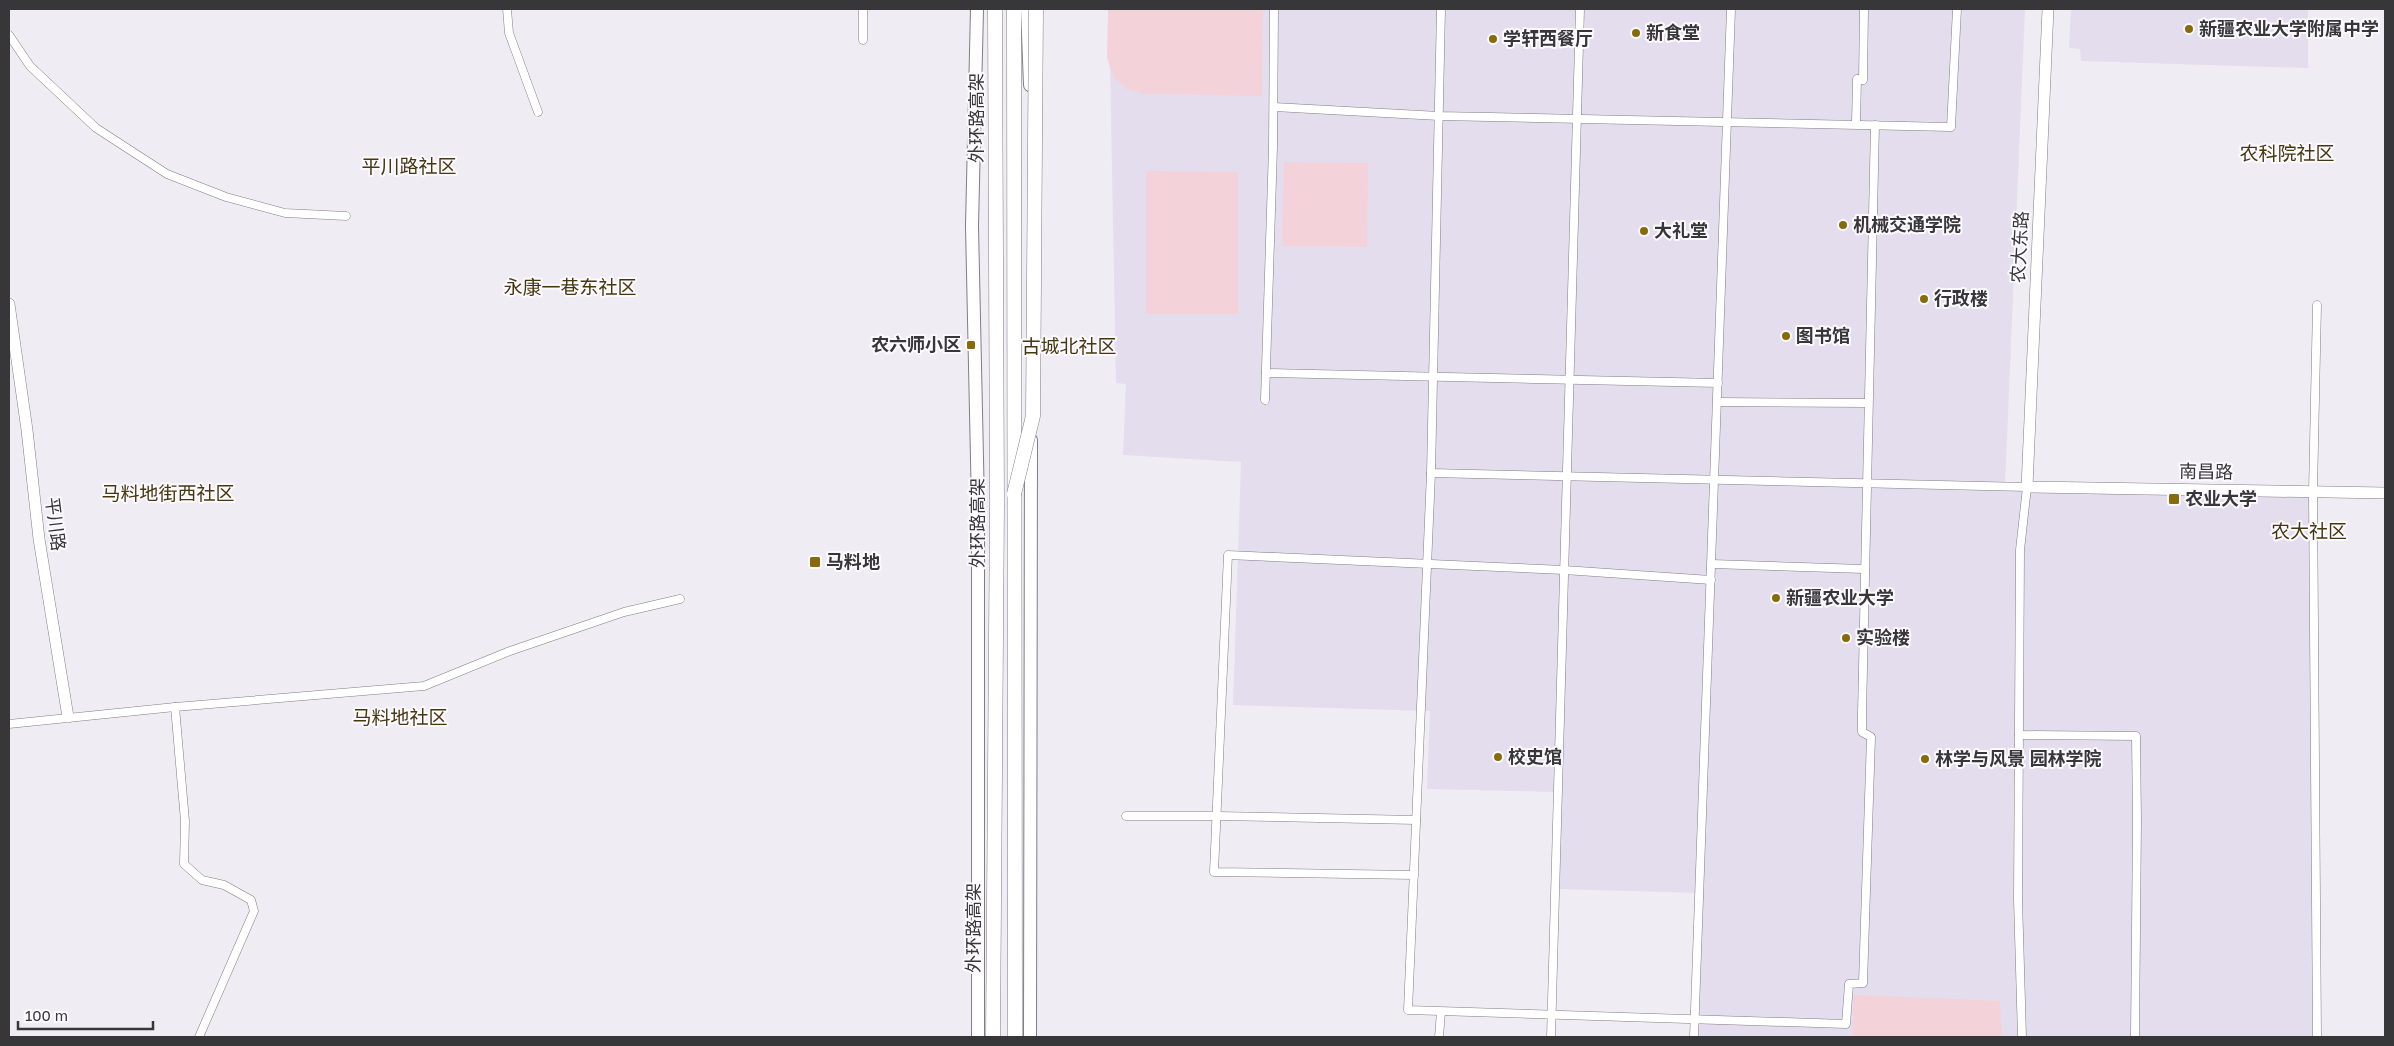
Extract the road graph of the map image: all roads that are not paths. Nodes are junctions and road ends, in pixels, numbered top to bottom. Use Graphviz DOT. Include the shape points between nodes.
graph roads {
  1 [pos="507,9"];
  2 [pos="863,9"];
  3 [pos="977,9"];
  4 [pos="995,9"];
  5 [pos="1014,9"];
  6 [pos="1027,9"];
  7 [pos="1036,9"];
  8 [pos="1274,9"];
  9 [pos="1440,9"];
  10 [pos="1580,9"];
  11 [pos="1730,9"];
  12 [pos="1864,9"];
  13 [pos="1957,9"];
  14 [pos="2048,9"];
  15 [pos="9,34"];
  16 [pos="863,40"];
  17 [pos="1274,107"];
  18 [pos="538,112"];
  19 [pos="1438,116"];
  20 [pos="1577,119"];
  21 [pos="1726,122"];
  22 [pos="1856,124"];
  23 [pos="1875,125"];
  24 [pos="346,216"];
  25 [pos="9,304"];
  26 [pos="2317,304"];
  27 [pos="1266,373"];
  28 [pos="1434,376"];
  29 [pos="1570,380"];
  30 [pos="1718,383"];
  31 [pos="1265,400"];
  32 [pos="1718,402"];
  33 [pos="1868,403"];
  34 [pos="1431,473"];
  35 [pos="1567,476"];
  36 [pos="1715,479"];
  37 [pos="1866,484"];
  38 [pos="2027,487"];
  39 [pos="2313,491"];
  40 [pos="2385,493"];
  41 [pos="1014,494"];
  42 [pos="1427,564"];
  43 [pos="1712,564"];
  44 [pos="1864,569"];
  45 [pos="1564,570"];
  46 [pos="1711,580"];
  47 [pos="680,599"];
  48 [pos="175,707"];
  49 [pos="68,717"];
  50 [pos="9,724"];
  51 [pos="2019,735"];
  52 [pos="1126,816"];
  53 [pos="1217,816"];
  54 [pos="1416,820"];
  55 [pos="1414,875"];
  56 [pos="1441,1012"];
  57 [pos="1552,1015"];
  58 [pos="1695,1020"];
  59 [pos="200,1037"];
  60 [pos="978,1037"];
  61 [pos="993,1037"];
  62 [pos="1015,1037"];
  63 [pos="1030,1037"];
  64 [pos="1439,1037"];
  65 [pos="1551,1037"];
  66 [pos="1694,1037"];
  67 [pos="2022,1037"];
  68 [pos="2135,1037"];
  69 [pos="2318,1037"];
  1 -- 18 [label="street" via="510,33"];
  2 -- 16 [label="street"];
  3 -- 60 [label="main road" via="972,226 978,506"];
  4 -- 61 [label="highway, 外环路高架" via="997,505"];
  5 -- 41 [label="highway, 外环路高架, bridge"];
  6 -- 63 [label="main road" via="1035,148 1030,491"];
  7 -- 41 [label="highway, bridge" via="1032,416"];
  8 -- 17 [label="street"];
  9 -- 19 [label="street"];
  10 -- 20 [label="street"];
  11 -- 21 [label="street"];
  12 -- 22 [label="street" via="1863,80 1857,79"];
  13 -- 23 [label="street" via="1951,127"];
  14 -- 38 [label="street, 农大东路"];
  15 -- 24 [label="street" via="30,66 96,128 167,174 226,197 285,213"];
  17 -- 19 [label="street"];
  17 -- 27 [label="street"];
  19 -- 20 [label="street"];
  19 -- 28 [label="street"];
  20 -- 21 [label="street"];
  20 -- 29 [label="street"];
  21 -- 22 [label="street"];
  21 -- 30 [label="street"];
  22 -- 23 [label="street"];
  23 -- 33 [label="street"];
  25 -- 49 [label="street, 平川路" via="39,540"];
  26 -- 39 [label="street"];
  27 -- 28 [label="street"];
  27 -- 31 [label="street"];
  28 -- 29 [label="street"];
  28 -- 34 [label="street"];
  29 -- 30 [label="street"];
  29 -- 35 [label="street"];
  30 -- 32 [label="street"];
  32 -- 33 [label="street"];
  32 -- 36 [label="street"];
  33 -- 37 [label="street"];
  34 -- 35 [label="street"];
  34 -- 42 [label="street"];
  35 -- 36 [label="street"];
  35 -- 45 [label="street"];
  36 -- 37 [label="street"];
  36 -- 43 [label="street"];
  37 -- 38 [label="street"];
  37 -- 44 [label="street"];
  38 -- 39 [label="street, 南昌路"];
  38 -- 51 [label="street" via="2020,550"];
  39 -- 40 [label="street, 南昌路"];
  39 -- 69 [label="street"];
  41 -- 62 [label="highway, 外环路高架"];
  42 -- 45 [label="street"];
  42 -- 53 [label="street" via="1228,555"];
  42 -- 54 [label="street"];
  43 -- 44 [label="street"];
  43 -- 46 [label="street"];
  44 -- 58 [label="street" via="1862,732 1870,737 1863,983 1849,984 1846,1024"];
  45 -- 46 [label="street"];
  45 -- 57 [label="street"];
  46 -- 58 [label="street"];
  47 -- 48 [label="street" via="624,612 510,651 424,686"];
  48 -- 49 [label="street"];
  48 -- 59 [label="street" via="185,821 184,864 202,880 224,885 250,900 254,911"];
  49 -- 50 [label="street"];
  51 -- 67 [label="street" via="2018,899"];
  51 -- 68 [label="street" via="2136,736"];
  52 -- 53 [label="street"];
  53 -- 54 [label="street"];
  53 -- 55 [label="street" via="1214,872"];
  54 -- 55 [label="street"];
  55 -- 56 [label="street" via="1408,1010"];
  56 -- 57 [label="street"];
  56 -- 64 [label="street"];
  57 -- 58 [label="street"];
  57 -- 65 [label="street"];
  58 -- 66 [label="street"];
}
